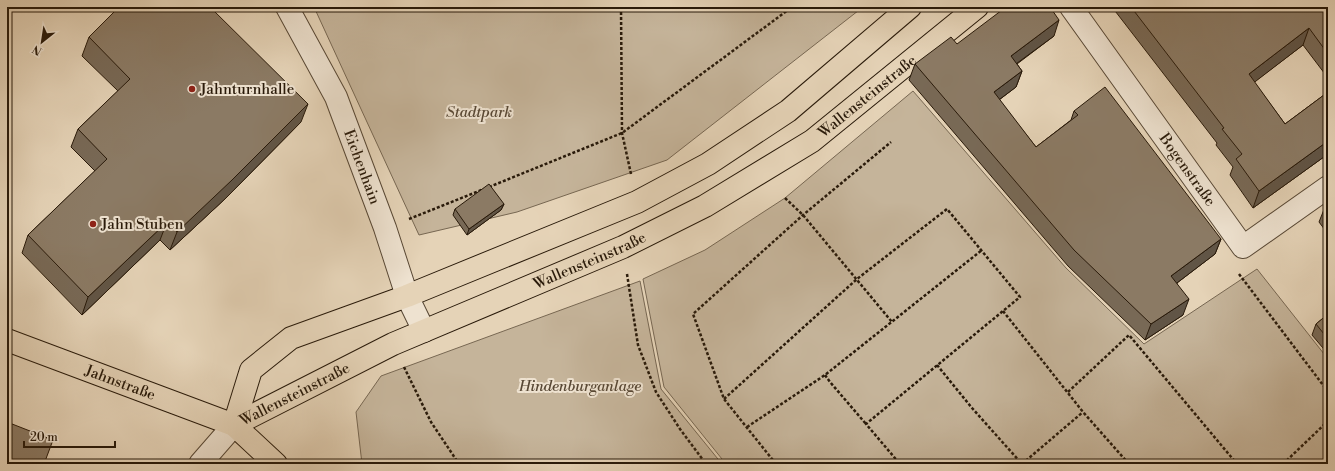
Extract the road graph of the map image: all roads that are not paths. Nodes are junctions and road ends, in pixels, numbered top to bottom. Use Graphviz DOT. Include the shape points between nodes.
graph roads {
  1 [pos="287,7"];
  2 [pos="910,7"];
  3 [pos="977,7"];
  4 [pos="1071,7"];
  5 [pos="1328,187"];
  6 [pos="407,296"];
  7 [pos="424,332"];
  8 [pos="7,340"];
  9 [pos="234,425"];
  10 [pos="200,464"];
  11 [pos="276,464"];
  1 -- 6 [label="street, Eichenhain" via="336,97 385,228"];
  2 -- 6 [label="main road, Wallensteinstraße" via="788,111 708,164 637,202"];
  3 -- 7 [label="main road, Wallensteinstraße" via="812,141 705,206 623,247"];
  4 -- 5 [label="street, Bogenstraße" via="1243,247"];
  6 -- 7 [label="street, Eichenhain"];
  6 -- 9 [label="main road, Wallensteinstraße" via="291,338 251,370"];
  7 -- 9 [label="main road, Wallensteinstraße" via="393,344"];
  8 -- 9 [label="main road, Jahnstraße"];
  9 -- 10 [label="street"];
  9 -- 11 [label="main road"];
}
